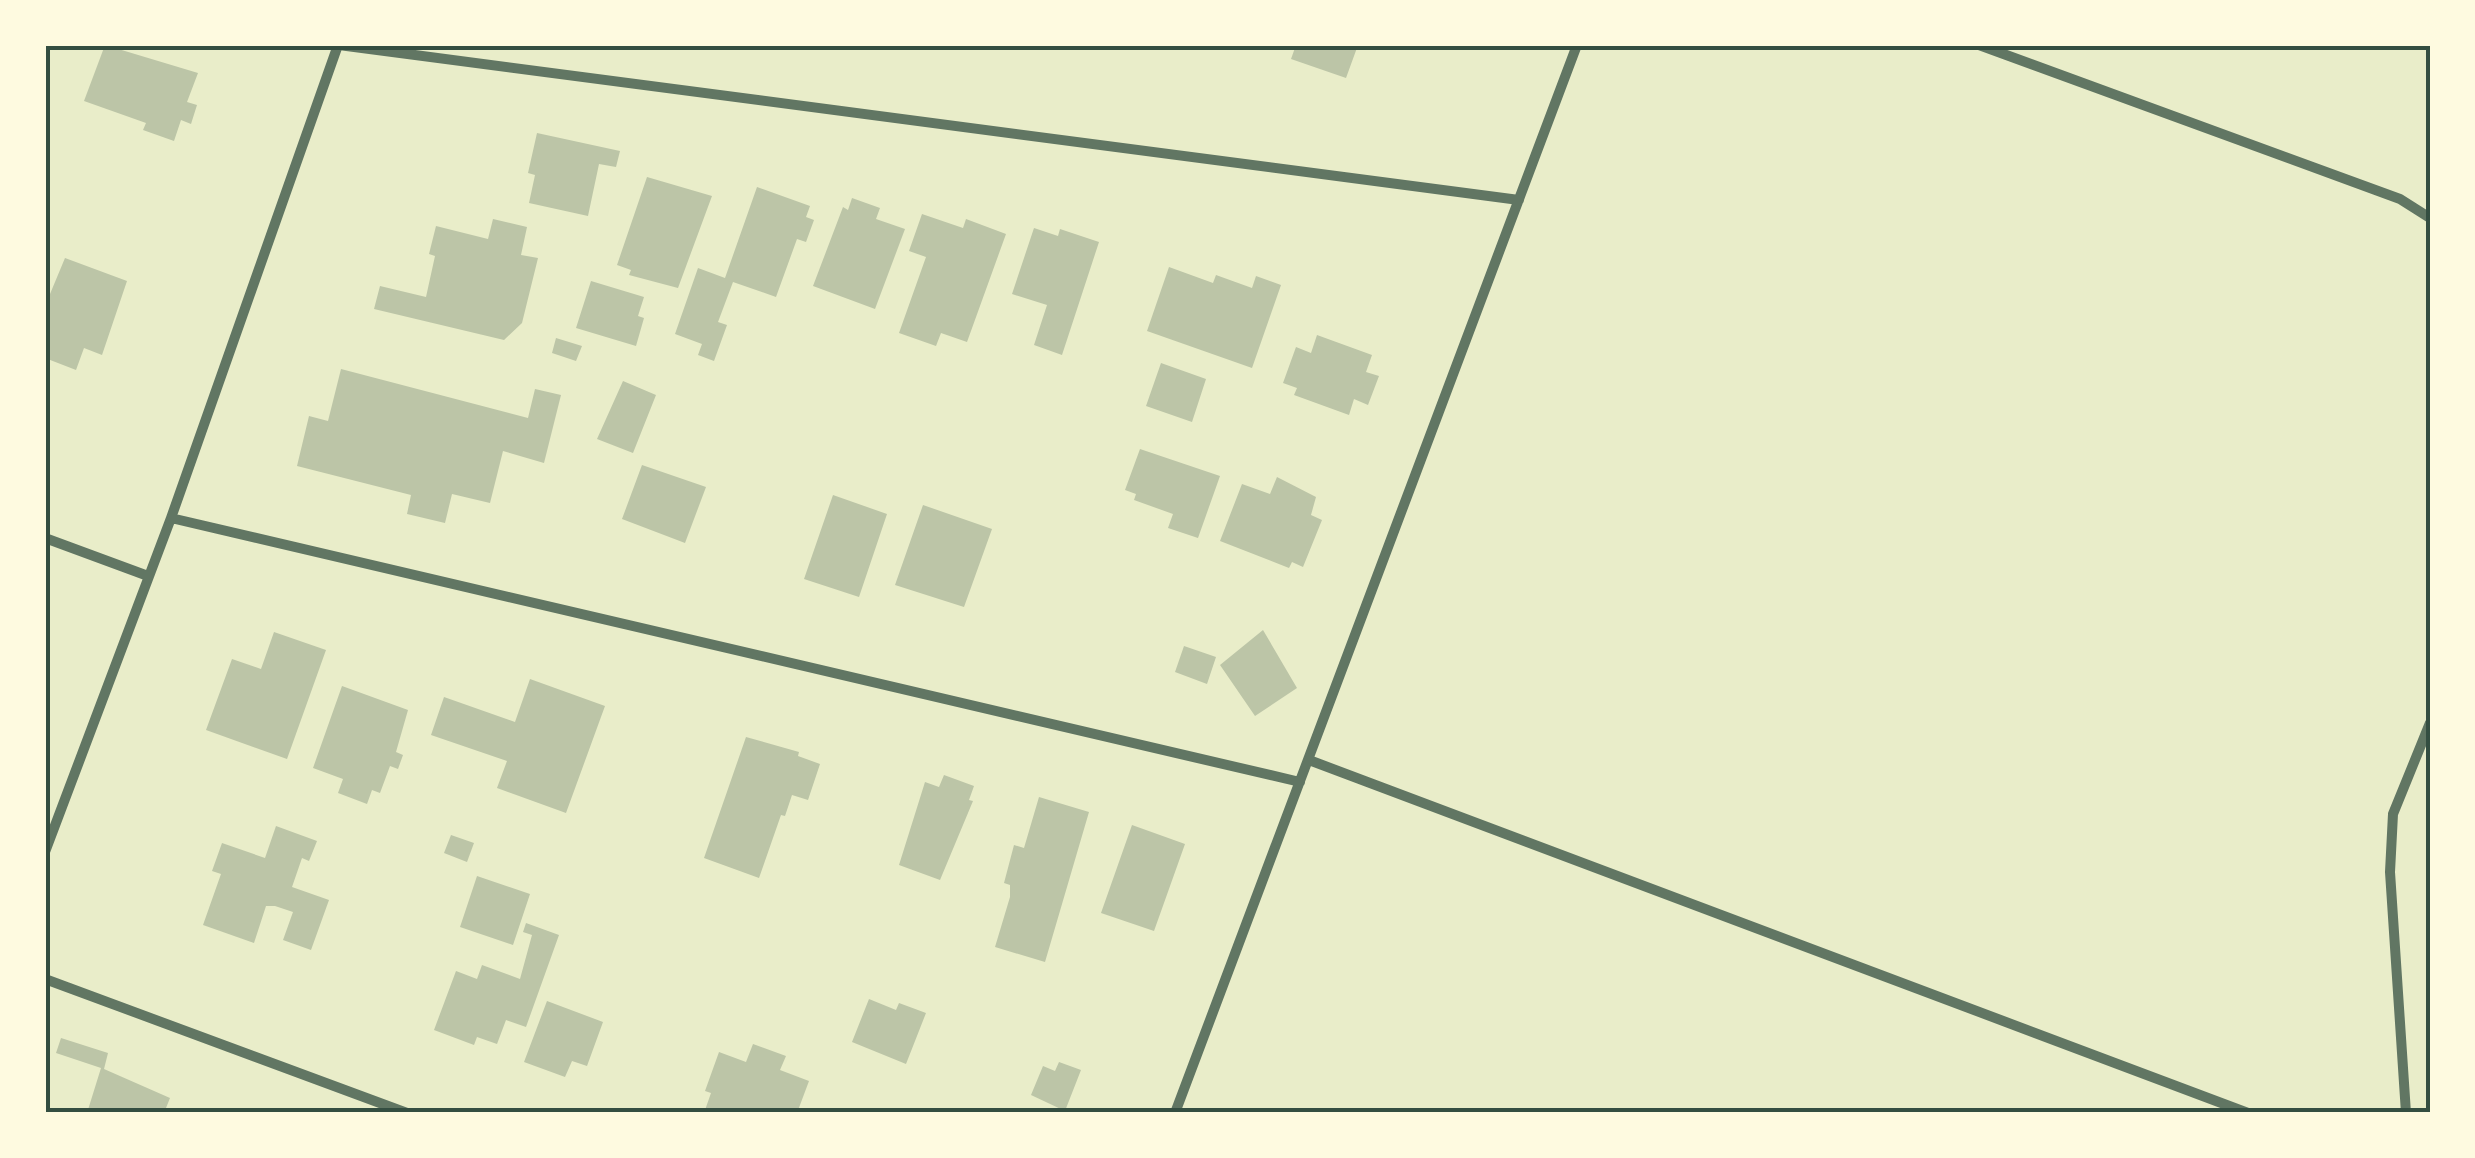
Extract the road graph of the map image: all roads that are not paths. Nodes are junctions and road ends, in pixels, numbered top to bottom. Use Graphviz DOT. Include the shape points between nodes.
graph roads {
  1 [pos="339,45"];
  2 [pos="1577,45"];
  3 [pos="1979,45"];
  4 [pos="1519,200"];
  5 [pos="2430,218"];
  6 [pos="171,518"];
  7 [pos="45,538"];
  8 [pos="148,576"];
  9 [pos="2430,723"];
  10 [pos="1309,760"];
  11 [pos="1300,782"];
  12 [pos="45,852"];
  13 [pos="45,979"];
  14 [pos="407,1113"];
  15 [pos="1175,1113"];
  16 [pos="2248,1113"];
  17 [pos="2406,1113"];
  1 -- 4 [label="street"];
  1 -- 6 [label="street"];
  2 -- 4 [label="street"];
  3 -- 5 [label="street" via="2400,199"];
  4 -- 10 [label="street"];
  6 -- 8 [label="street"];
  6 -- 11 [label="street"];
  7 -- 8 [label="street"];
  8 -- 12 [label="street"];
  9 -- 17 [label="street" via="2393,814 2390,872"];
  10 -- 11 [label="street"];
  10 -- 16 [label="street"];
  11 -- 15 [label="street"];
  13 -- 14 [label="street"];
}
